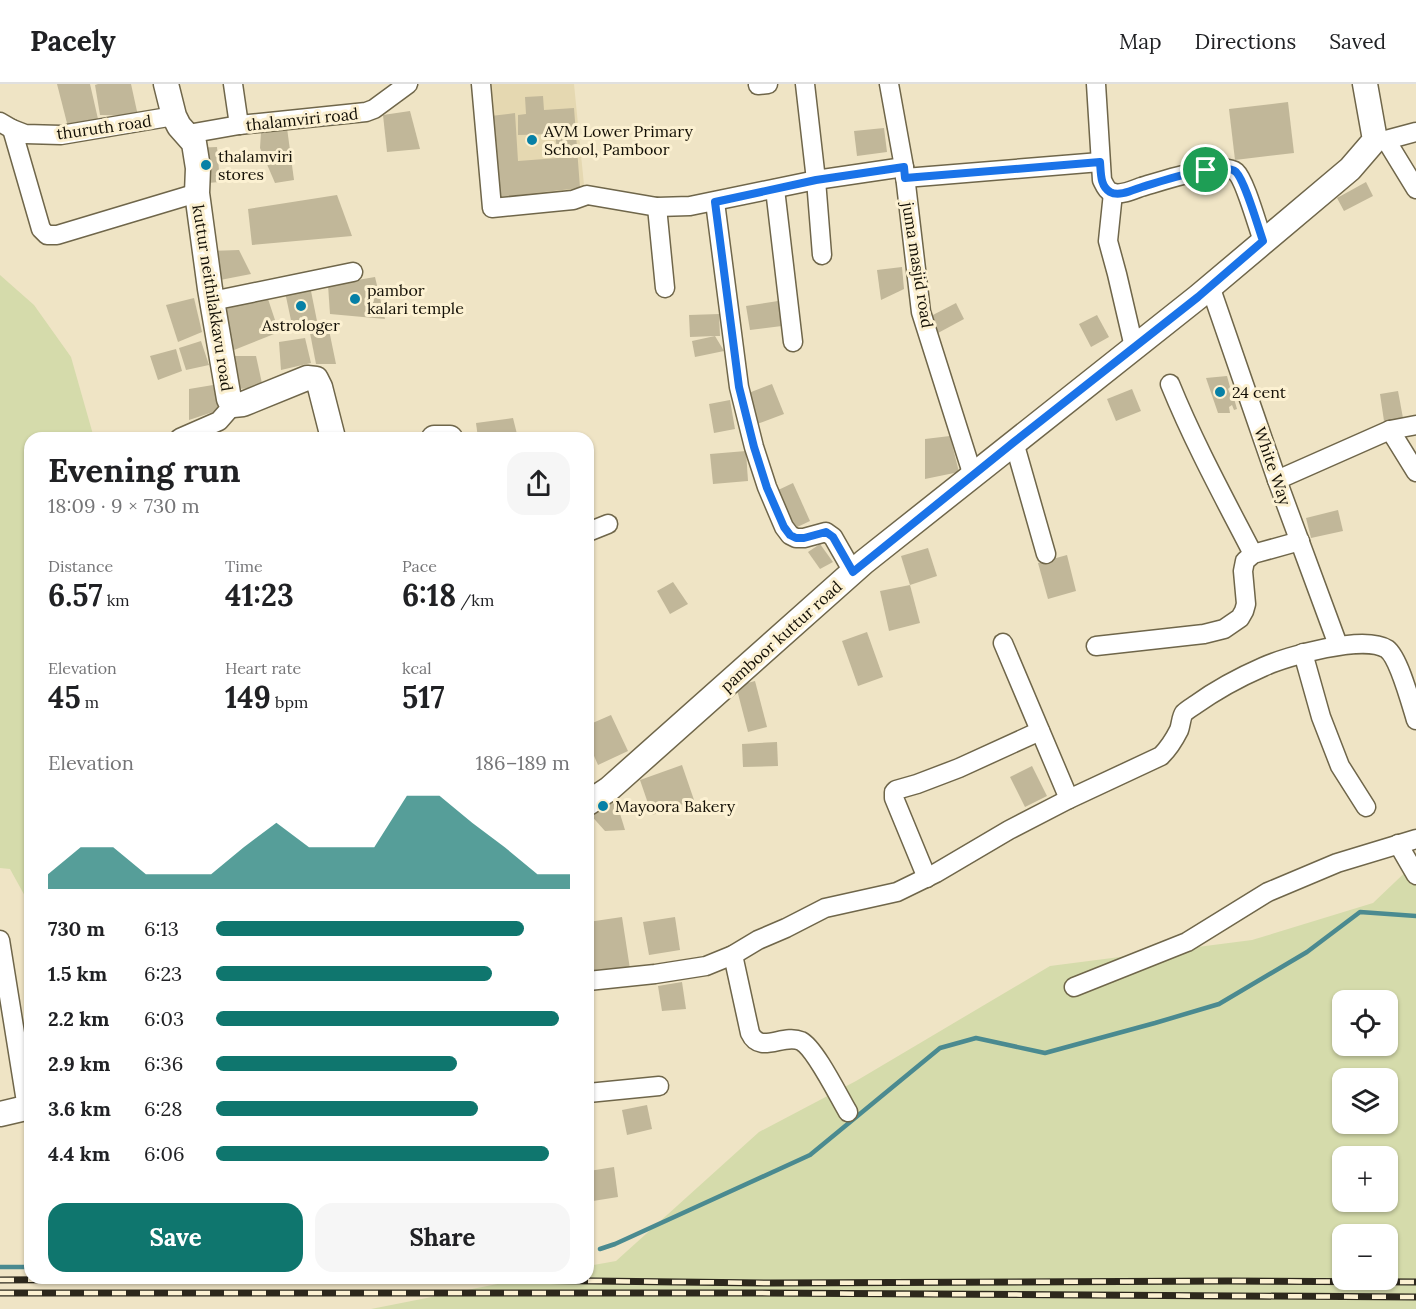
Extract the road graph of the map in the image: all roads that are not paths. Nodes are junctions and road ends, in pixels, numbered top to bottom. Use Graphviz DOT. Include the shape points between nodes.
graph roads {
  1 [pos="166,84"];
  2 [pos="233,84"];
  3 [pos="481,84"];
  4 [pos="805,84"];
  5 [pos="889,84"];
  6 [pos="1096,84"];
  7 [pos="1365,84"];
  8 [pos="399,87"];
  9 [pos="181,125"];
  10 [pos="239,125"];
  11 [pos="6,126"];
  12 [pos="1416,132"];
  13 [pos="1381,140"];
  14 [pos="1100,162"];
  15 [pos="904,173"];
  16 [pos="816,180"];
  17 [pos="775,189"];
  18 [pos="1416,189"];
  19 [pos="197,193"];
  20 [pos="1113,194"];
  21 [pos="715,202"];
  22 [pos="657,207"];
  23 [pos="1263,241"];
  24 [pos="822,255"];
  25 [pos="353,272"];
  26 [pos="1210,286"];
  27 [pos="665,288"];
  28 [pos="212,302"];
  29 [pos="793,342"];
  30 [pos="1134,347"];
  31 [pos="1170,384"];
  32 [pos="233,405"];
  33 [pos="1416,424"];
  34 [pos="1390,430"];
  35 [pos="194,432"];
  36 [pos="331,432"];
  37 [pos="1014,442"];
  38 [pos="1416,472"];
  39 [pos="973,476"];
  40 [pos="1277,480"];
  41 [pos="608,524"];
  42 [pos="594,530"];
  43 [pos="1300,541"];
  44 [pos="1046,554"];
  45 [pos="1253,554"];
  46 [pos="853,572"];
  47 [pos="1003,643"];
  48 [pos="1338,645"];
  49 [pos="1096,646"];
  50 [pos="1303,653"];
  51 [pos="1416,720"];
  52 [pos="1041,731"];
  53 [pos="594,799"];
  54 [pos="1070,799"];
  55 [pos="1366,807"];
  56 [pos="1407,842"];
  57 [pos="1416,875"];
  58 [pos="927,878"];
  59 [pos="0,939"];
  60 [pos="733,955"];
  61 [pos="594,980"];
  62 [pos="1074,987"];
  63 [pos="24,1083"];
  64 [pos="659,1086"];
  65 [pos="594,1092"];
  66 [pos="24,1108"];
  67 [pos="848,1112"];
  68 [pos="0,1113"];
  1 -- 9 [label="main road, kuttur neithilakkavu road"];
  2 -- 10 [label="street"];
  3 -- 22 [label="street" via="492,208 573,200 587,195"];
  4 -- 16 [label="street"];
  5 -- 15 [label="street, juma masjid road"];
  6 -- 14 [label="street"];
  7 -- 13 [label="main road"];
  8 -- 10 [label="street, thalamviri road" via="366,112"];
  9 -- 10 [label="street, thalamviri road"];
  9 -- 11 [label="street, thuruth road" via="61,135 25,134"];
  9 -- 19 [label="main road, kuttur neithilakkavu road" via="194,143"];
  11 -- 19 [label="street" via="46,235 66,233"];
  12 -- 13 [label="street"];
  13 -- 18 [label="street"];
  13 -- 23 [label="main road, pamboor kuttur road"];
  14 -- 15 [label="street"];
  14 -- 20 [label="street" via="1102,180"];
  15 -- 16 [label="street"];
  15 -- 39 [label="street, juma masjid road" via="921,312"];
  16 -- 17 [label="street"];
  16 -- 24 [label="street"];
  17 -- 21 [label="street"];
  17 -- 29 [label="street"];
  19 -- 28 [label="main road, kuttur neithilakkavu road"];
  20 -- 23 [label="street" via="1186,174 1225,168 1235,171"];
  20 -- 30 [label="street" via="1108,241"];
  21 -- 22 [label="street"];
  21 -- 46 [label="street" via="739,387 767,488 790,535 804,538 830,533"];
  22 -- 27 [label="street"];
  23 -- 26 [label="main road, pamboor kuttur road"];
  25 -- 28 [label="street"];
  26 -- 30 [label="main road, pamboor kuttur road"];
  26 -- 40 [label="street, White Way"];
  28 -- 32 [label="main road, kuttur neithilakkavu road"];
  30 -- 37 [label="main road, pamboor kuttur road"];
  31 -- 45 [label="street"];
  32 -- 35 [label="street" via="219,421"];
  32 -- 36 [label="main road, kuttur neithilakkavu road" via="307,378 316,380"];
  33 -- 34 [label="street"];
  34 -- 38 [label="street"];
  34 -- 40 [label="street"];
  37 -- 39 [label="main road, pamboor kuttur road"];
  37 -- 44 [label="street"];
  39 -- 46 [label="main road, pamboor kuttur road"];
  40 -- 43 [label="street, White Way"];
  41 -- 42 [label="street"];
  43 -- 45 [label="street"];
  43 -- 48 [label="street, White Way"];
  45 -- 49 [label="street" via="1245,561 1246,604 1235,623 1204,634"];
  46 -- 53 [label="main road, pamboor kuttur road"];
  47 -- 52 [label="street"];
  48 -- 50 [label="street"];
  48 -- 51 [label="street" via="1377,645 1388,650 1399,668"];
  50 -- 54 [label="street" via="1263,666 1206,697 1183,714 1179,729 1161,756"];
  50 -- 55 [label="street" via="1340,766"];
  52 -- 54 [label="street"];
  52 -- 58 [label="street" via="894,792"];
  54 -- 58 [label="street"];
  56 -- 57 [label="street"];
  56 -- 62 [label="street" via="1337,863 1268,892 1187,942"];
  58 -- 60 [label="street" via="897,892 825,908"];
  59 -- 63 [label="street"];
  60 -- 61 [label="street" via="696,968"];
  60 -- 67 [label="street" via="753,1039 763,1043 791,1039 804,1042"];
  64 -- 65 [label="street"];
  66 -- 68 [label="main road"];
}
